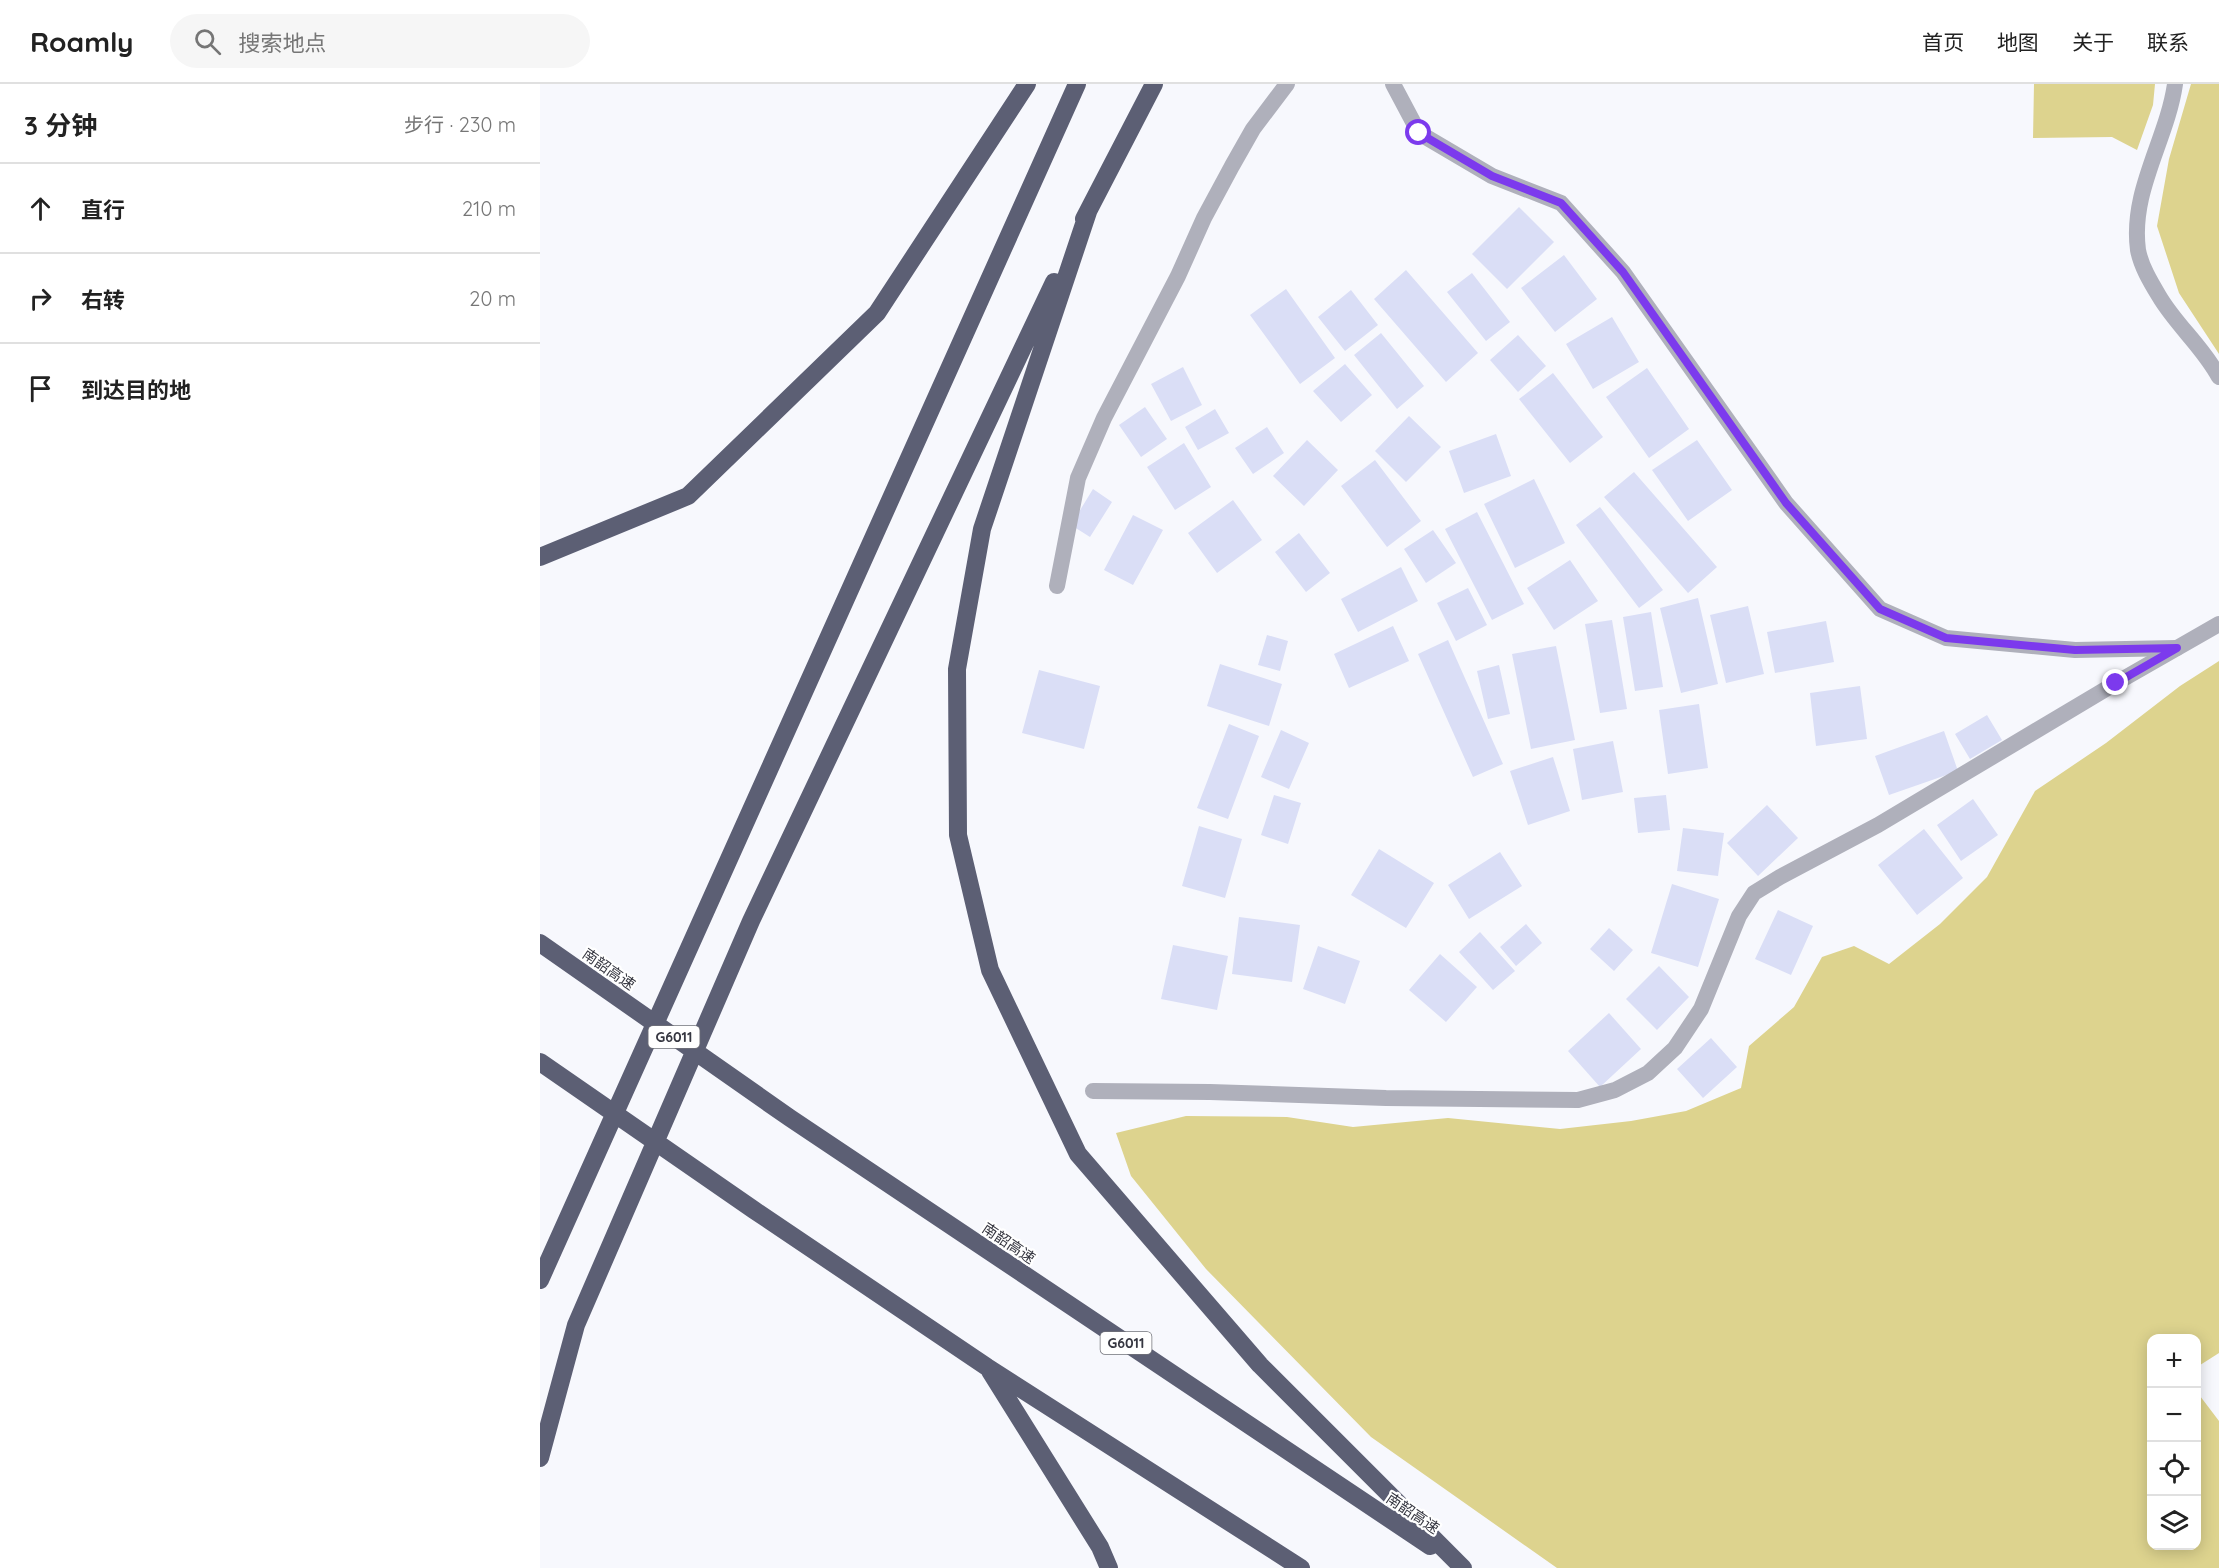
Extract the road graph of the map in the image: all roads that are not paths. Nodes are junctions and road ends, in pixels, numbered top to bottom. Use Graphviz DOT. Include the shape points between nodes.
graph roads {
  1 [pos="1027,84"];
  2 [pos="1077,84"];
  3 [pos="1154,84"];
  4 [pos="1287,84"];
  5 [pos="1393,84"];
  6 [pos="2175,84"];
  7 [pos="1089,209"];
  8 [pos="2219,377"];
  9 [pos="540,557"];
  10 [pos="1057,586"];
  11 [pos="2219,624"];
  12 [pos="2177,648"];
  13 [pos="540,943"];
  14 [pos="540,1062"];
  15 [pos="1093,1091"];
  16 [pos="540,1280"];
  17 [pos="987,1367"];
  18 [pos="540,1458"];
  19 [pos="1109,1568"];
  20 [pos="1301,1568"];
  21 [pos="1463,1568"];
  1 -- 9 [label="highway" via="877,313 688,496"];
  2 -- 16 [label="highway"];
  3 -- 7 [label="highway"];
  4 -- 10 [label="street" via="1253,129 1232,166 1104,418 1078,478"];
  5 -- 12 [label="street" via="1419,133 1492,176 1561,203 1623,272 1786,503 1880,609 1946,638 2075,650"];
  6 -- 8 [label="street" via="2143,189 2138,250 2145,272 2161,299"];
  7 -- 18 [label="highway" via="752,921 576,1325"];
  7 -- 21 [label="highway" via="982,529 957,669 958,834 990,970 1078,1154 1260,1365"];
  11 -- 12 [label="street"];
  12 -- 15 [label="street" via="1878,825 1754,893 1739,916 1701,1008 1675,1048 1648,1073 1615,1090 1578,1100"];
  13 -- 21 [label="highway, 南韶高速 / G6011" via="790,1118"];
  14 -- 17 [label="highway"];
  17 -- 19 [label="highway" via="1100,1547"];
  17 -- 20 [label="highway"];
}
